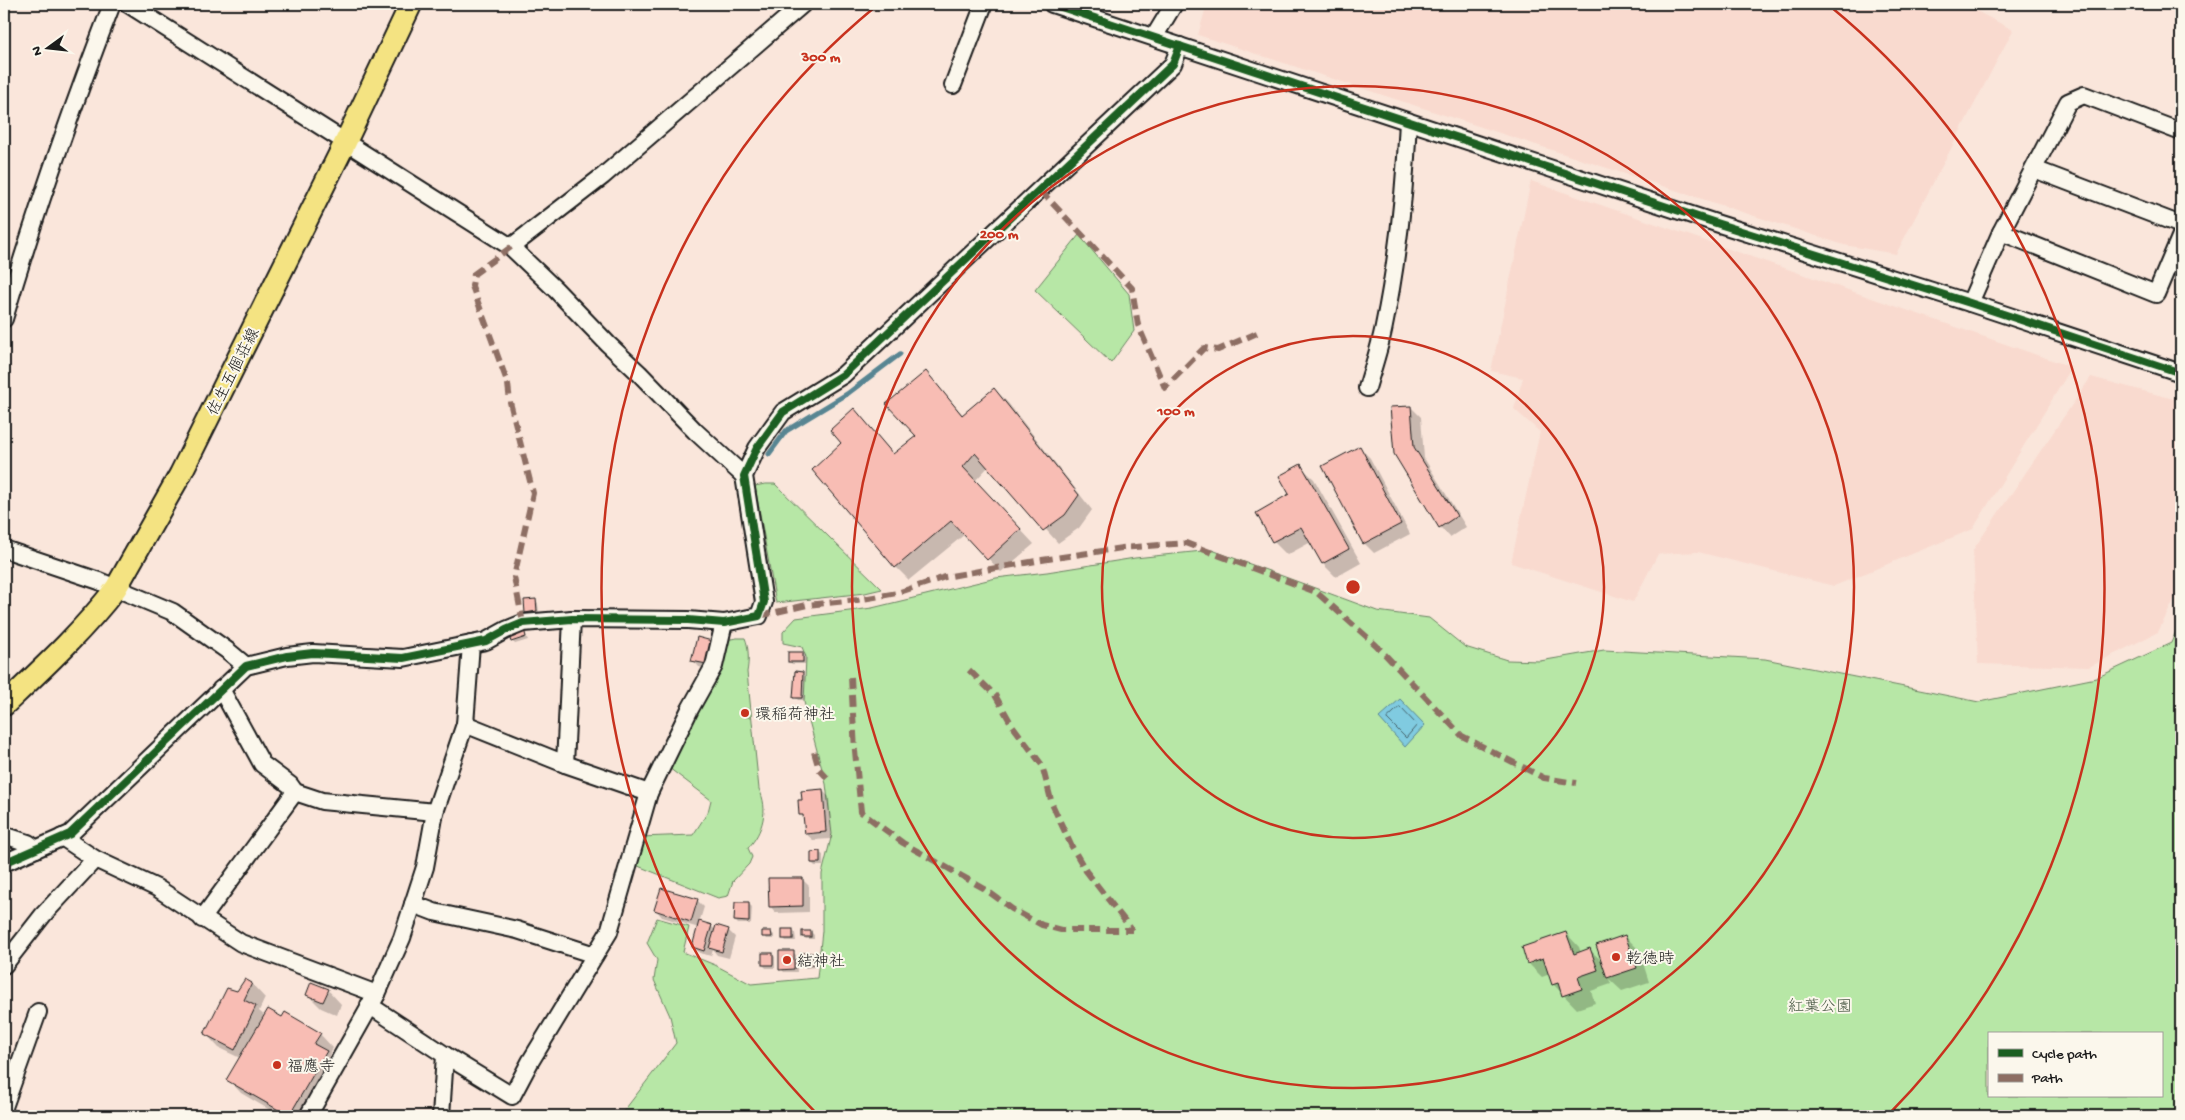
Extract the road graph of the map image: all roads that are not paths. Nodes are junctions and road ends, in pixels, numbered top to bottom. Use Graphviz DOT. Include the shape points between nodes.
graph roads {
  1 [pos="112,4"];
  2 [pos="128,4"];
  3 [pos="411,4"];
  4 [pos="803,4"];
  5 [pos="984,4"];
  6 [pos="1052,4"];
  7 [pos="1174,4"];
  8 [pos="1071,7"];
  9 [pos="1154,38"];
  10 [pos="1180,46"];
  11 [pos="953,85"];
  12 [pos="1408,121"];
  13 [pos="2181,132"];
  14 [pos="346,143"];
  15 [pos="2034,168"];
  16 [pos="2181,225"];
  17 [pos="2001,232"];
  18 [pos="2181,235"];
  19 [pos="511,247"];
  20 [pos="1970,303"];
  21 [pos="4,320"];
  22 [pos="2181,373"];
  23 [pos="1367,388"];
  24 [pos="744,476"];
  25 [pos="4,549"];
  26 [pos="116,588"];
  27 [pos="572,620"];
  28 [pos="724,623"];
  29 [pos="471,644"];
  30 [pos="246,666"];
  31 [pos="221,689"];
  32 [pos="4,705"];
  33 [pos="465,724"];
  34 [pos="565,764"];
  35 [pos="295,792"];
  36 [pos="649,793"];
  37 [pos="434,812"];
  38 [pos="4,835"];
  39 [pos="62,838"];
  40 [pos="36,849"];
  41 [pos="94,859"];
  42 [pos="4,863"];
  43 [pos="413,904"];
  44 [pos="202,919"];
  45 [pos="595,954"];
  46 [pos="4,965"];
  47 [pos="373,1000"];
  48 [pos="38,1012"];
  49 [pos="445,1055"];
  50 [pos="4,1107"];
  51 [pos="308,1116"];
  52 [pos="441,1116"];
  1 -- 21 [label="street" via="70,112"];
  2 -- 14 [label="street"];
  3 -- 14 [label="main road, 佐生五個荘線"];
  4 -- 19 [label="street" via="603,176"];
  5 -- 11 [label="street"];
  6 -- 8 [label="street"];
  7 -- 9 [label="street"];
  8 -- 9 [label="street"];
  9 -- 10 [label="street"];
  10 -- 12 [label="street"];
  10 -- 24 [label="street" via="1173,64 843,375 783,412 757,448"];
  12 -- 20 [label="street"];
  12 -- 23 [label="street" via="1398,248 1384,328"];
  13 -- 15 [label="street" via="2084,95 2068,102"];
  14 -- 19 [label="street"];
  14 -- 26 [label="main road, 佐生五個荘線" via="180,475"];
  15 -- 16 [label="street"];
  15 -- 17 [label="street"];
  17 -- 18 [label="street" via="2156,294"];
  17 -- 20 [label="street"];
  19 -- 24 [label="street" via="640,373 695,432"];
  20 -- 22 [label="street"];
  24 -- 28 [label="street" via="764,602 759,616"];
  25 -- 26 [label="street"];
  26 -- 30 [label="street" via="173,612"];
  26 -- 32 [label="main road, 佐生五個荘線"];
  27 -- 28 [label="street"];
  27 -- 29 [label="street" via="523,623 486,641"];
  27 -- 34 [label="street"];
  28 -- 36 [label="street" via="714,666"];
  29 -- 30 [label="street" via="403,658 313,653"];
  29 -- 33 [label="street"];
  30 -- 31 [label="street"];
  31 -- 35 [label="street" via="262,764"];
  31 -- 39 [label="street" via="70,834"];
  33 -- 34 [label="street"];
  33 -- 37 [label="street"];
  34 -- 36 [label="street"];
  35 -- 37 [label="street" via="322,801"];
  35 -- 44 [label="street"];
  36 -- 45 [label="street" via="609,932"];
  37 -- 43 [label="street" via="425,867"];
  38 -- 40 [label="street"];
  39 -- 40 [label="street"];
  39 -- 41 [label="street"];
  40 -- 42 [label="street"];
  41 -- 44 [label="street" via="157,888"];
  41 -- 46 [label="street" via="43,915"];
  43 -- 45 [label="street"];
  43 -- 47 [label="street" via="402,938"];
  44 -- 47 [label="street" via="241,943"];
  45 -- 49 [label="street" via="512,1096"];
  47 -- 49 [label="street"];
  47 -- 51 [label="street"];
  48 -- 50 [label="street"];
  49 -- 52 [label="street"];
}
